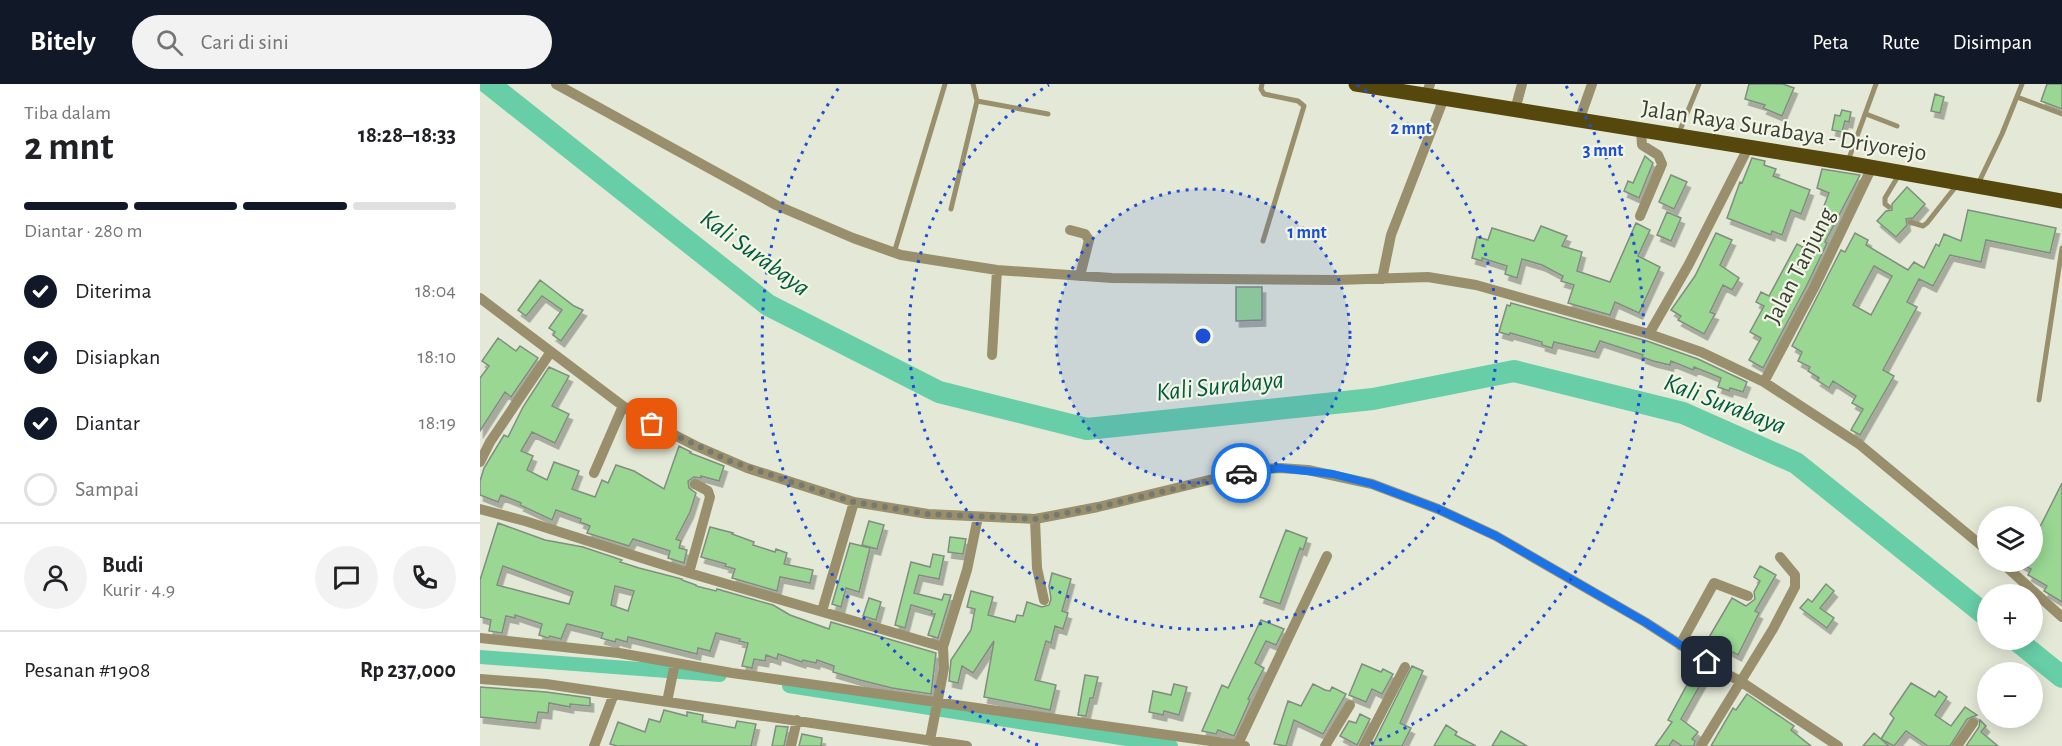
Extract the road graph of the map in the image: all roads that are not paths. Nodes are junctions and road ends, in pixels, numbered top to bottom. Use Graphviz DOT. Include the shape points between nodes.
graph roads {
  1 [pos="556,84"];
  2 [pos="945,84"];
  3 [pos="973,84"];
  4 [pos="1262,84"];
  5 [pos="1356,84"];
  6 [pos="1522,84"];
  7 [pos="1592,84"];
  8 [pos="1699,84"];
  9 [pos="1876,84"];
  10 [pos="2022,84"];
  11 [pos="1386,86"];
  12 [pos="1428,90"];
  13 [pos="2016,97"];
  14 [pos="1444,98"];
  15 [pos="977,101"];
  16 [pos="1515,110"];
  17 [pos="1048,114"];
  18 [pos="1866,114"];
  19 [pos="2062,114"];
  20 [pos="1579,121"];
  21 [pos="1897,126"];
  22 [pos="1641,131"];
  23 [pos="1678,136"];
  24 [pos="1748,148"];
  25 [pos="1847,163"];
  26 [pos="1872,167"];
  27 [pos="1900,172"];
  28 [pos="1958,183"];
  29 [pos="1977,186"];
  30 [pos="2062,201"];
  31 [pos="1889,207"];
  32 [pos="951,209"];
  33 [pos="1640,216"];
  34 [pos="1910,222"];
  35 [pos="1070,230"];
  36 [pos="1263,241"];
  37 [pos="2062,248"];
  38 [pos="894,253"];
  39 [pos="997,270"];
  40 [pos="1080,276"];
  41 [pos="1382,279"];
  42 [pos="480,298"];
  43 [pos="1649,334"];
  44 [pos="550,352"];
  45 [pos="992,355"];
  46 [pos="1764,382"];
  47 [pos="2039,400"];
  48 [pos="623,406"];
  49 [pos="485,440"];
  50 [pos="480,462"];
  51 [pos="594,473"];
  52 [pos="695,484"];
  53 [pos="854,502"];
  54 [pos="480,509"];
  55 [pos="978,517"];
  56 [pos="1035,519"];
  57 [pos="1977,542"];
  58 [pos="1327,556"];
  59 [pos="1780,557"];
  60 [pos="2012,572"];
  61 [pos="689,573"];
  62 [pos="1748,596"];
  63 [pos="1044,600"];
  64 [pos="822,611"];
  65 [pos="2062,616"];
  66 [pos="480,638"];
  67 [pos="1680,645"];
  68 [pos="943,647"];
  69 [pos="674,665"];
  70 [pos="1405,667"];
  71 [pos="480,679"];
  72 [pos="1740,681"];
  73 [pos="614,694"];
  74 [pos="668,698"];
  75 [pos="937,704"];
  76 [pos="1350,705"];
  77 [pos="797,720"];
  78 [pos="1973,723"];
  79 [pos="931,736"];
  80 [pos="594,746"];
  81 [pos="791,746"];
  82 [pos="967,746"];
  83 [pos="1240,746"];
  84 [pos="1325,746"];
  85 [pos="1364,746"];
  86 [pos="1701,746"];
  87 [pos="1838,746"];
  88 [pos="1957,746"];
  1 -- 38 [label="street" via="776,205"];
  2 -- 38 [label="lane"];
  3 -- 15 [label="lane"];
  4 -- 36 [label="lane" via="1264,94 1298,101 1304,106"];
  5 -- 11 [label="main road, Jalan Raya Surabaya - Driyorejo"];
  6 -- 16 [label="street"];
  7 -- 20 [label="street"];
  8 -- 23 [label="lane"];
  9 -- 18 [label="lane"];
  10 -- 13 [label="lane"];
  11 -- 12 [label="main road, Jalan Raya Surabaya - Driyorejo"];
  12 -- 14 [label="main road, Jalan Raya Surabaya - Driyorejo"];
  13 -- 19 [label="lane"];
  13 -- 29 [label="lane"];
  14 -- 16 [label="main road, Jalan Raya Surabaya - Driyorejo"];
  14 -- 41 [label="street" via="1391,236"];
  15 -- 17 [label="lane"];
  15 -- 32 [label="lane"];
  16 -- 20 [label="main road, Jalan Raya Surabaya - Driyorejo"];
  18 -- 21 [label="lane"];
  18 -- 25 [label="lane"];
  20 -- 22 [label="main road, Jalan Raya Surabaya - Driyorejo"];
  22 -- 23 [label="main road, Jalan Raya Surabaya - Driyorejo"];
  22 -- 33 [label="street" via="1641,144 1658,155 1662,164"];
  23 -- 24 [label="main road, Jalan Raya Surabaya - Driyorejo"];
  24 -- 25 [label="main road, Jalan Raya Surabaya - Driyorejo"];
  24 -- 43 [label="street"];
  25 -- 26 [label="main road, Jalan Raya Surabaya - Driyorejo"];
  26 -- 27 [label="main road, Jalan Raya Surabaya - Driyorejo"];
  26 -- 46 [label="street, Jalan Tanjung"];
  27 -- 28 [label="main road, Jalan Raya Surabaya - Driyorejo"];
  27 -- 31 [label="lane" via="1885,198"];
  28 -- 29 [label="main road, Jalan Raya Surabaya - Driyorejo"];
  28 -- 34 [label="lane" via="1927,223 1923,226"];
  29 -- 30 [label="main road, Jalan Raya Surabaya - Driyorejo"];
  35 -- 40 [label="street" via="1085,234 1089,240"];
  37 -- 47 [label="lane"];
  38 -- 39 [label="street"];
  39 -- 40 [label="street"];
  39 -- 45 [label="street"];
  40 -- 41 [label="street"];
  41 -- 43 [label="street" via="1428,277 1476,285"];
  42 -- 44 [label="street"];
  43 -- 46 [label="street" via="1701,352"];
  44 -- 48 [label="street"];
  44 -- 49 [label="street"];
  46 -- 57 [label="street" via="1859,444"];
  48 -- 51 [label="street"];
  48 -- 53 [label="street" via="696,446 747,468"];
  49 -- 50 [label="street"];
  52 -- 61 [label="street" via="708,491 710,497"];
  53 -- 55 [label="street" via="928,514"];
  53 -- 64 [label="street"];
  54 -- 61 [label="street"];
  55 -- 56 [label="street"];
  55 -- 68 [label="street" via="967,570"];
  56 -- 63 [label="street" via="1037,568"];
  56 -- 67 [label="street" via="1250,470 1280,468 1333,474 1438,509 1496,536"];
  58 -- 83 [label="street"];
  59 -- 72 [label="street" via="1796,575 1795,587"];
  60 -- 65 [label="street"];
  61 -- 64 [label="street"];
  62 -- 67 [label="street" via="1714,583"];
  64 -- 68 [label="street"];
  66 -- 69 [label="street" via="619,653"];
  67 -- 72 [label="street"];
  68 -- 75 [label="street" via="944,668"];
  69 -- 74 [label="street"];
  69 -- 75 [label="street"];
  70 -- 85 [label="street"];
  71 -- 73 [label="street"];
  72 -- 86 [label="street"];
  72 -- 87 [label="street"];
  73 -- 74 [label="street"];
  73 -- 80 [label="street"];
  74 -- 77 [label="street"];
  75 -- 79 [label="street"];
  75 -- 83 [label="street"];
  76 -- 84 [label="street"];
  77 -- 79 [label="street"];
  77 -- 81 [label="street"];
  78 -- 88 [label="street"];
  79 -- 82 [label="street"];
}
